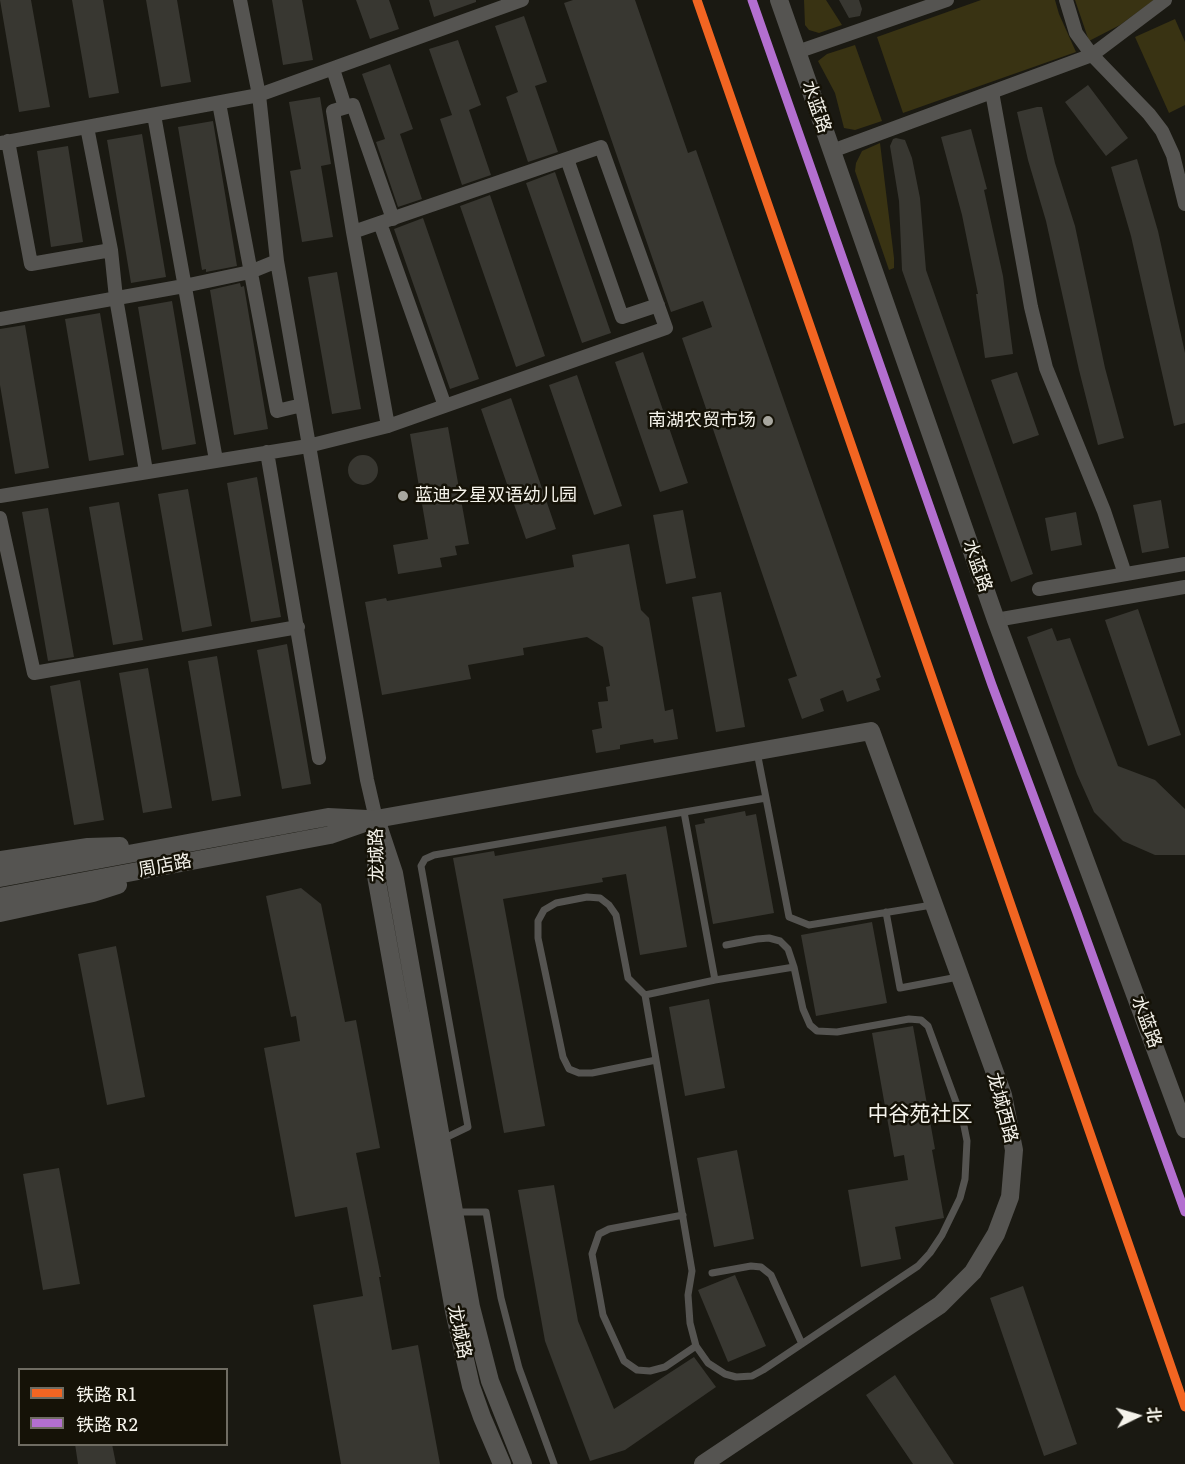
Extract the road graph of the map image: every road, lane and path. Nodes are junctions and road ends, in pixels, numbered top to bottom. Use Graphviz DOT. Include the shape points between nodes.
graph roads {
  1 [pos="240,0"];
  2 [pos="522,0"];
  3 [pos="779,0"];
  4 [pos="946,0"];
  5 [pos="1066,0"];
  6 [pos="1165,0"];
  7 [pos="797,52"];
  8 [pos="1092,56"];
  9 [pos="333,69"];
  10 [pos="992,92"];
  11 [pos="259,95"];
  12 [pos="219,103"];
  13 [pos="345,107"];
  14 [pos="154,115"];
  15 [pos="87,127"];
  16 [pos="4,142"];
  17 [pos="832,151"];
  18 [pos="567,159"];
  19 [pos="1185,204"];
  20 [pos="386,221"];
  21 [pos="353,232"];
  22 [pos="111,250"];
  23 [pos="277,261"];
  24 [pos="250,272"];
  25 [pos="184,286"];
  26 [pos="116,298"];
  27 [pos="658,304"];
  28 [pos="0,319"];
  29 [pos="302,405"];
  30 [pos="445,406"];
  31 [pos="388,426"];
  32 [pos="308,446"];
  33 [pos="267,452"];
  34 [pos="216,460"];
  35 [pos="146,471"];
  36 [pos="0,496"];
  37 [pos="0,519"];
  38 [pos="1185,564"];
  39 [pos="1125,574"];
  40 [pos="1185,587"];
  41 [pos="1040,589"];
  42 [pos="996,620"];
  43 [pos="298,627"];
  44 [pos="757,751"];
  45 [pos="319,758"];
  46 [pos="766,798"];
  47 [pos="684,812"];
  48 [pos="376,819"];
  49 [pos="178,843"];
  50 [pos="0,860"];
  51 [pos="182,863"];
  52 [pos="0,878"];
  53 [pos="0,897"];
  54 [pos="933,905"];
  55 [pos="886,912"];
  56 [pos="0,913"];
  57 [pos="726,945"];
  58 [pos="794,967"];
  59 [pos="958,977"];
  60 [pos="715,981"];
  61 [pos="645,995"];
  62 [pos="656,1060"];
  63 [pos="1185,1129"];
  64 [pos="441,1140"];
  65 [pos="454,1212"];
  66 [pos="683,1215"];
  67 [pos="712,1273"];
  68 [pos="802,1344"];
  69 [pos="696,1346"];
  70 [pos="502,1464"];
  71 [pos="523,1464"];
  72 [pos="554,1464"];
  73 [pos="704,1464"];
  1 -- 11 [label="street"];
  2 -- 9 [label="street"];
  3 -- 7 [label="street, 水蓝路"];
  4 -- 7 [label="street"];
  5 -- 8 [label="street" via="1076,33"];
  6 -- 8 [label="street"];
  7 -- 17 [label="street, 水蓝路"];
  8 -- 10 [label="street"];
  8 -- 19 [label="street" via="1162,131 1173,155"];
  9 -- 11 [label="street"];
  9 -- 13 [label="street"];
  10 -- 17 [label="street"];
  10 -- 39 [label="street" via="1031,307 1046,368"];
  11 -- 12 [label="street"];
  11 -- 23 [label="street"];
  12 -- 14 [label="street"];
  12 -- 24 [label="street"];
  13 -- 20 [label="street" via="353,105"];
  13 -- 21 [label="street" via="333,111"];
  14 -- 15 [label="street"];
  14 -- 25 [label="street"];
  15 -- 16 [label="street"];
  15 -- 22 [label="street"];
  16 -- 22 [label="street" via="31,264"];
  17 -- 42 [label="street, 水蓝路"];
  18 -- 20 [label="street"];
  18 -- 27 [label="street" via="601,147"];
  18 -- 27 [label="street" via="622,317"];
  20 -- 21 [label="street"];
  20 -- 30 [label="street"];
  21 -- 31 [label="street"];
  22 -- 26 [label="street"];
  23 -- 24 [label="street"];
  23 -- 29 [label="street"];
  24 -- 25 [label="street"];
  24 -- 29 [label="street" via="277,411"];
  25 -- 26 [label="street"];
  25 -- 34 [label="street"];
  26 -- 28 [label="street"];
  26 -- 35 [label="street"];
  27 -- 30 [label="street" via="666,328"];
  29 -- 32 [label="street"];
  30 -- 31 [label="street"];
  31 -- 32 [label="street"];
  32 -- 33 [label="street"];
  32 -- 48 [label="street"];
  33 -- 34 [label="street"];
  33 -- 43 [label="street"];
  34 -- 35 [label="street"];
  35 -- 36 [label="street"];
  37 -- 43 [label="street" via="34,673"];
  38 -- 39 [label="street"];
  39 -- 41 [label="street"];
  40 -- 42 [label="street"];
  42 -- 63 [label="street, 水蓝路"];
  43 -- 45 [label="street"];
  44 -- 46 [label="lane"];
  44 -- 48 [label="street"];
  44 -- 54 [label="street, 龙城西路" via="871,731"];
  46 -- 47 [label="lane"];
  46 -- 55 [label="lane" via="789,917 809,925"];
  47 -- 60 [label="lane"];
  47 -- 64 [label="lane" via="425,859 422,866 468,1126"];
  48 -- 49 [label="street, 周店路" via="327,817"];
  48 -- 51 [label="street, 周店路" via="330,835"];
  48 -- 64 [label="street, 龙城路" via="394,873"];
  48 -- 70 [label="street, 龙城路" via="376,876 454,1311 471,1386"];
  49 -- 50 [label="street" via="88,848"];
  49 -- 52 [label="street, 周店路"];
  51 -- 53 [label="street, 周店路"];
  51 -- 56 [label="street" via="93,893"];
  54 -- 55 [label="lane"];
  54 -- 59 [label="street, 龙城西路"];
  55 -- 59 [label="lane" via="900,988"];
  57 -- 58 [label="lane" via="768,938 780,941 788,949"];
  58 -- 60 [label="lane"];
  58 -- 68 [label="lane" via="802,1009 817,1031 837,1032 909,1019 921,1020 928,1026 967,1141 960,1198 930,1253 918,1266"];
  59 -- 73 [label="street, 龙城西路" via="1003,1095 1014,1150 1010,1197 996,1234 973,1272 940,1305"];
  60 -- 61 [label="lane"];
  61 -- 62 [label="lane"];
  61 -- 62 [label="lane" via="628,978 616,915 609,905 600,898 587,897 556,903 544,910 538,921 538,938 562,1057 569,1069 592,1073"];
  62 -- 66 [label="lane"];
  64 -- 65 [label="street, 龙城路"];
  65 -- 71 [label="street, 龙城路" via="487,1372"];
  65 -- 72 [label="lane" via="486,1212 501,1298 519,1368"];
  66 -- 69 [label="lane" via="692,1271 688,1295 690,1323"];
  66 -- 69 [label="lane" via="609,1229 599,1234 591,1254 603,1315 624,1361 637,1370 650,1371 665,1367"];
  67 -- 68 [label="lane" via="761,1267 771,1275"];
  68 -- 69 [label="lane" via="752,1376 736,1377 708,1363"];
}
